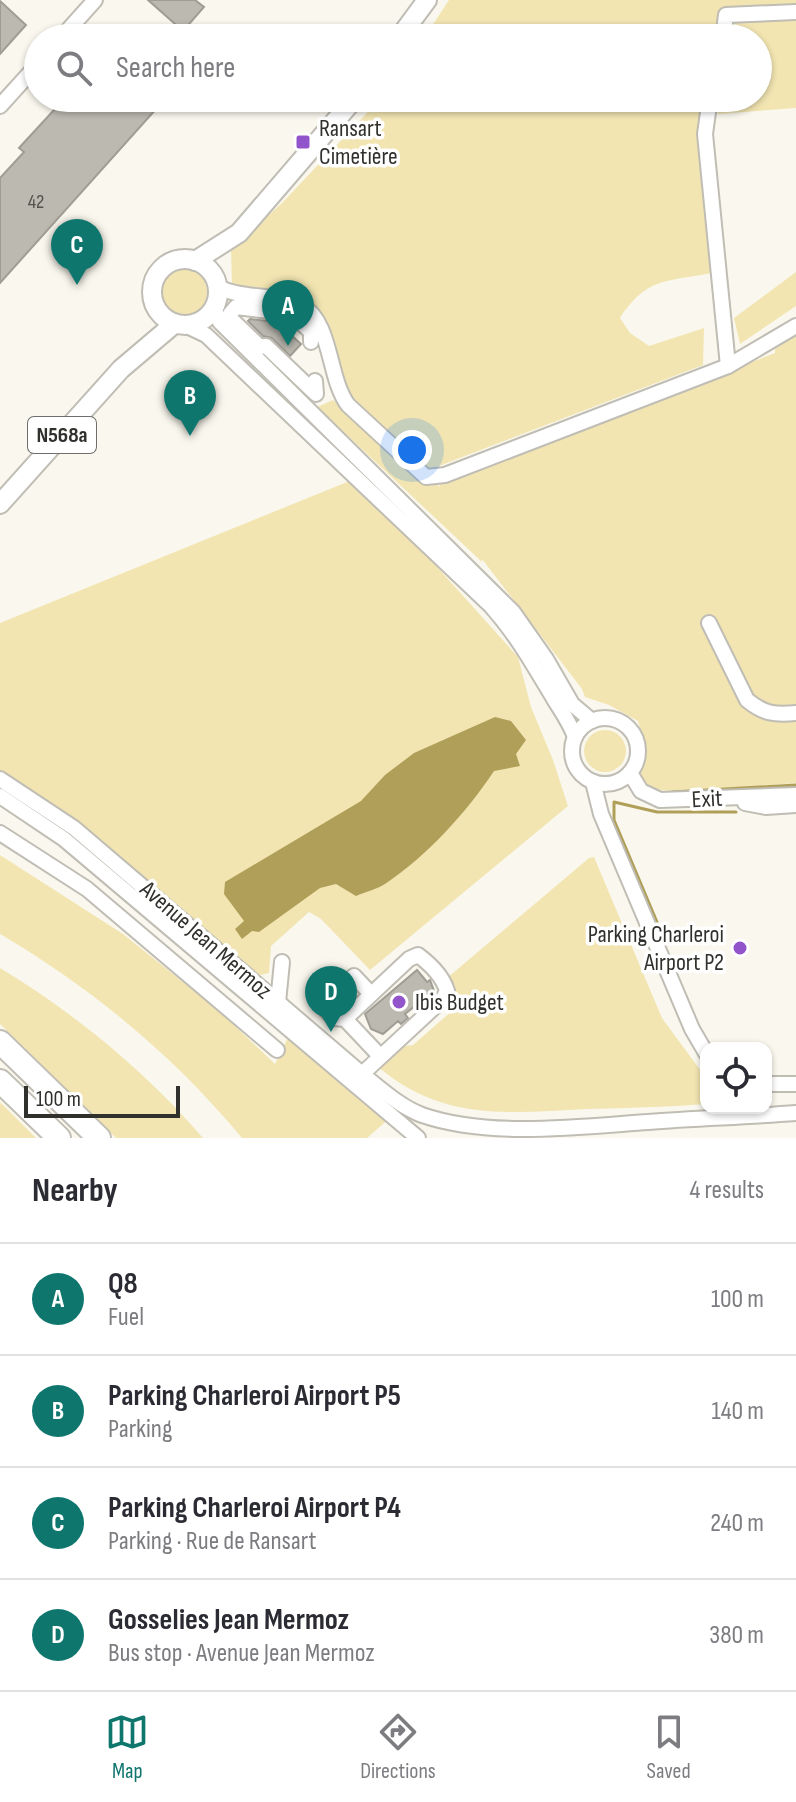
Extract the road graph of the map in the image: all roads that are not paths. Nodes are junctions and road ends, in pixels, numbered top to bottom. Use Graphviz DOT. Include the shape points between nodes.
graph roads {
  1 [pos="95,0"];
  2 [pos="427,0"];
  3 [pos="796,12"];
  4 [pos="74,24"];
  5 [pos="409,24"];
  6 [pos="725,24"];
  7 [pos="24,79"];
  8 [pos="0,106"];
  9 [pos="343,112"];
  10 [pos="708,112"];
  11 [pos="239,233"];
  12 [pos="195,261"];
  13 [pos="217,284"];
  14 [pos="156,309"];
  15 [pos="214,309"];
  16 [pos="180,324"];
  17 [pos="796,326"];
  18 [pos="311,342"];
  19 [pos="253,347"];
  20 [pos="728,366"];
  21 [pos="121,369"];
  22 [pos="304,386"];
  23 [pos="269,393"];
  24 [pos="0,504"];
  25 [pos="709,623"];
  26 [pos="796,713"];
  27 [pos="592,721"];
  28 [pos="575,737"];
  29 [pos="630,773"];
  30 [pos="0,779"];
  31 [pos="593,782"];
  32 [pos="796,795"];
  33 [pos="0,796"];
  34 [pos="694,800"];
  35 [pos="796,805"];
  36 [pos="0,833"];
  37 [pos="282,962"];
  38 [pos="371,994"];
  39 [pos="278,1002"];
  40 [pos="321,1005"];
  41 [pos="345,1019"];
  42 [pos="303,1023"];
  43 [pos="0,1042"];
  44 [pos="700,1043"];
  45 [pos="277,1050"];
  46 [pos="380,1056"];
  47 [pos="362,1074"];
  48 [pos="796,1074"];
  49 [pos="0,1081"];
  50 [pos="772,1082"];
  51 [pos="772,1084"];
  52 [pos="796,1084"];
  53 [pos="772,1113"];
  54 [pos="796,1113"];
  55 [pos="727,1114"];
  56 [pos="397,1132"];
  57 [pos="543,1134"];
  58 [pos="59,1138"];
  59 [pos="99,1138"];
  60 [pos="418,1138"];
  1 -- 4 [label="street"];
  2 -- 5 [label="main road"];
  3 -- 6 [label="street" via="726,15"];
  7 -- 8 [label="street"];
  9 -- 11 [label="main road, N568a"];
  10 -- 20 [label="street" via="705,134"];
  11 -- 12 [label="main road, N568a"];
  11 -- 13 [label="main road, N568a" via="221,263"];
  12 -- 13 [label="main road"];
  12 -- 14 [label="main road, N568a" via="173,261 156,276"];
  13 -- 15 [label="main road, N568a"];
  13 -- 20 [label="street" via="231,294 286,301 312,313 339,393 426,477 445,475"];
  14 -- 16 [label="main road"];
  14 -- 21 [label="main road, N568a"];
  15 -- 16 [label="main road, N568a" via="196,323"];
  15 -- 19 [label="street" via="220,322"];
  16 -- 21 [label="main road, N568a"];
  16 -- 23 [label="street" via="206,335"];
  17 -- 20 [label="street"];
  18 -- 19 [label="street" via="308,326 292,314 236,307 231,319"];
  19 -- 22 [label="street"];
  21 -- 24 [label="main road, N568a"];
  22 -- 23 [label="street"];
  22 -- 27 [label="street" via="513,612 572,704"];
  23 -- 28 [label="street" via="498,614 536,665"];
  25 -- 26 [label="street" via="747,700 772,715"];
  27 -- 28 [label="street"];
  27 -- 29 [label="street" via="618,721 632,732 638,757"];
  28 -- 31 [label="street" via="576,767"];
  29 -- 31 [label="street" via="613,783"];
  29 -- 34 [label="street, Exit" via="651,798"];
  30 -- 39 [label="street, Avenue Jean Mermoz" via="74,828"];
  31 -- 44 [label="street" via="601,814"];
  32 -- 34 [label="street, Exit"];
  33 -- 56 [label="street, Avenue Jean Mermoz" via="64,839"];
  34 -- 35 [label="street"];
  36 -- 45 [label="street" via="87,889"];
  37 -- 39 [label="street"];
  38 -- 40 [label="street" via="354,976"];
  38 -- 41 [label="street"];
  38 -- 46 [label="street" via="418,955 445,982 447,991"];
  39 -- 42 [label="street, Avenue Jean Mermoz"];
  40 -- 41 [label="street" via="334,1018"];
  40 -- 42 [label="street"];
  41 -- 46 [label="street"];
  42 -- 47 [label="street, Avenue Jean Mermoz"];
  43 -- 59 [label="highway"];
  46 -- 47 [label="street"];
  47 -- 57 [label="street, Avenue Jean Mermoz" via="423,1115 452,1124"];
  48 -- 50 [label="street"];
  49 -- 58 [label="highway"];
  51 -- 52 [label="street"];
  53 -- 54 [label="street, Avenue Jean Mermoz"];
  55 -- 57 [label="street, Avenue Jean Mermoz"];
  56 -- 60 [label="street, Avenue Jean Mermoz"];
}
